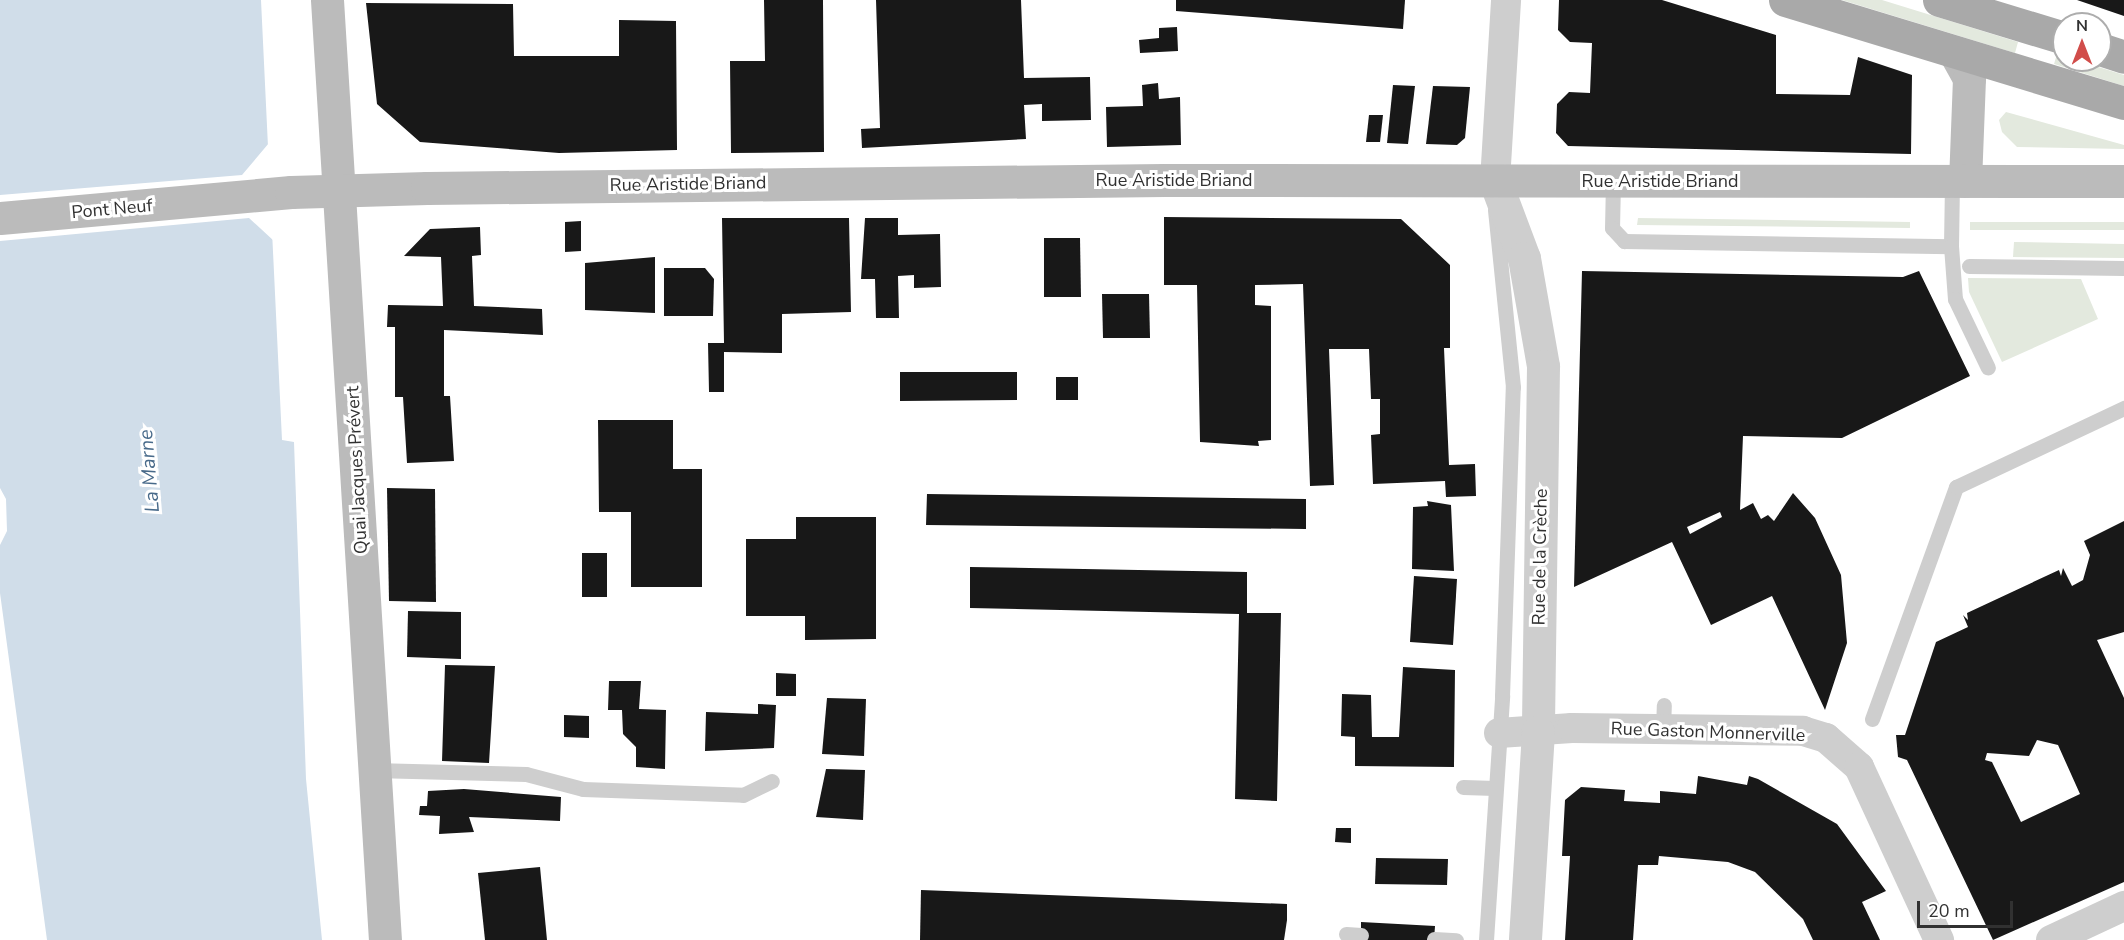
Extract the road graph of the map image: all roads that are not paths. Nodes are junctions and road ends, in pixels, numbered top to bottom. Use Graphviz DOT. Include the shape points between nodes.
graph roads {
  1 [pos="327,0"];
  2 [pos="1506,0"];
  3 [pos="1785,0"];
  4 [pos="1956,2"];
  5 [pos="2052,34"];
  6 [pos="1955,53"];
  7 [pos="2124,103"];
  8 [pos="1495,181"];
  9 [pos="1613,181"];
  10 [pos="1959,181"];
  11 [pos="2124,181"];
  12 [pos="343,189"];
  13 [pos="224,200"];
  14 [pos="0,218"];
  15 [pos="1951,246"];
  16 [pos="1969,266"];
  17 [pos="2124,268"];
  18 [pos="1988,368"];
  19 [pos="2124,408"];
  20 [pos="1872,719"];
  21 [pos="1538,732"];
  22 [pos="1499,733"];
  23 [pos="372,770"];
  24 [pos="772,781"];
  25 [pos="1463,787"];
  26 [pos="1495,788"];
  27 [pos="2124,906"];
  28 [pos="1434,939"];
  29 [pos="385,940"];
  30 [pos="1456,940"];
  31 [pos="1486,940"];
  32 [pos="1525,940"];
  33 [pos="1939,940"];
  34 [pos="2051,940"];
  1 -- 12 [label="main road, Quai Jacques Prévert"];
  2 -- 8 [label="street, Rue de la Crèche"];
  3 -- 6 [label="main road"];
  4 -- 5 [label="main road"];
  6 -- 7 [label="main road"];
  6 -- 10 [label="main road" via="1969,78"];
  8 -- 9 [label="main road, Rue Aristide Briand"];
  8 -- 12 [label="main road, Rue Aristide Briand"];
  8 -- 21 [label="street, Rue de la Crèche" via="1524,258 1543,366"];
  8 -- 22 [label="lane, Rue de la Crèche" via="1496,247 1513,358"];
  9 -- 10 [label="main road, Rue Aristide Briand"];
  9 -- 15 [label="lane" via="1612,228 1624,241"];
  10 -- 11 [label="main road, Rue Aristide Briand"];
  10 -- 15 [label="lane"];
  12 -- 13 [label="main road, Rue Aristide Briand"];
  12 -- 23 [label="main road, Quai Jacques Prévert"];
  13 -- 14 [label="main road, Pont Neuf"];
  15 -- 18 [label="lane" via="1955,299"];
  16 -- 17 [label="lane" via="1993,261"];
  19 -- 20 [label="lane" via="1956,487"];
  21 -- 22 [label="street, Rue Gaston Monnerville"];
  21 -- 32 [label="street, Rue de la Crèche"];
  21 -- 33 [label="street, Rue Gaston Monnerville" via="1664,717 1803,731 1844,750 1859,767"];
  22 -- 26 [label="lane, Rue de la Crèche"];
  23 -- 24 [label="lane" via="526,774 583,789 732,794"];
  23 -- 29 [label="main road, Quai Jacques Prévert"];
  25 -- 26 [label="lane"];
  26 -- 31 [label="lane, Rue de la Crèche"];
  27 -- 34 [label="street"];
  28 -- 30 [label="lane"];
}
